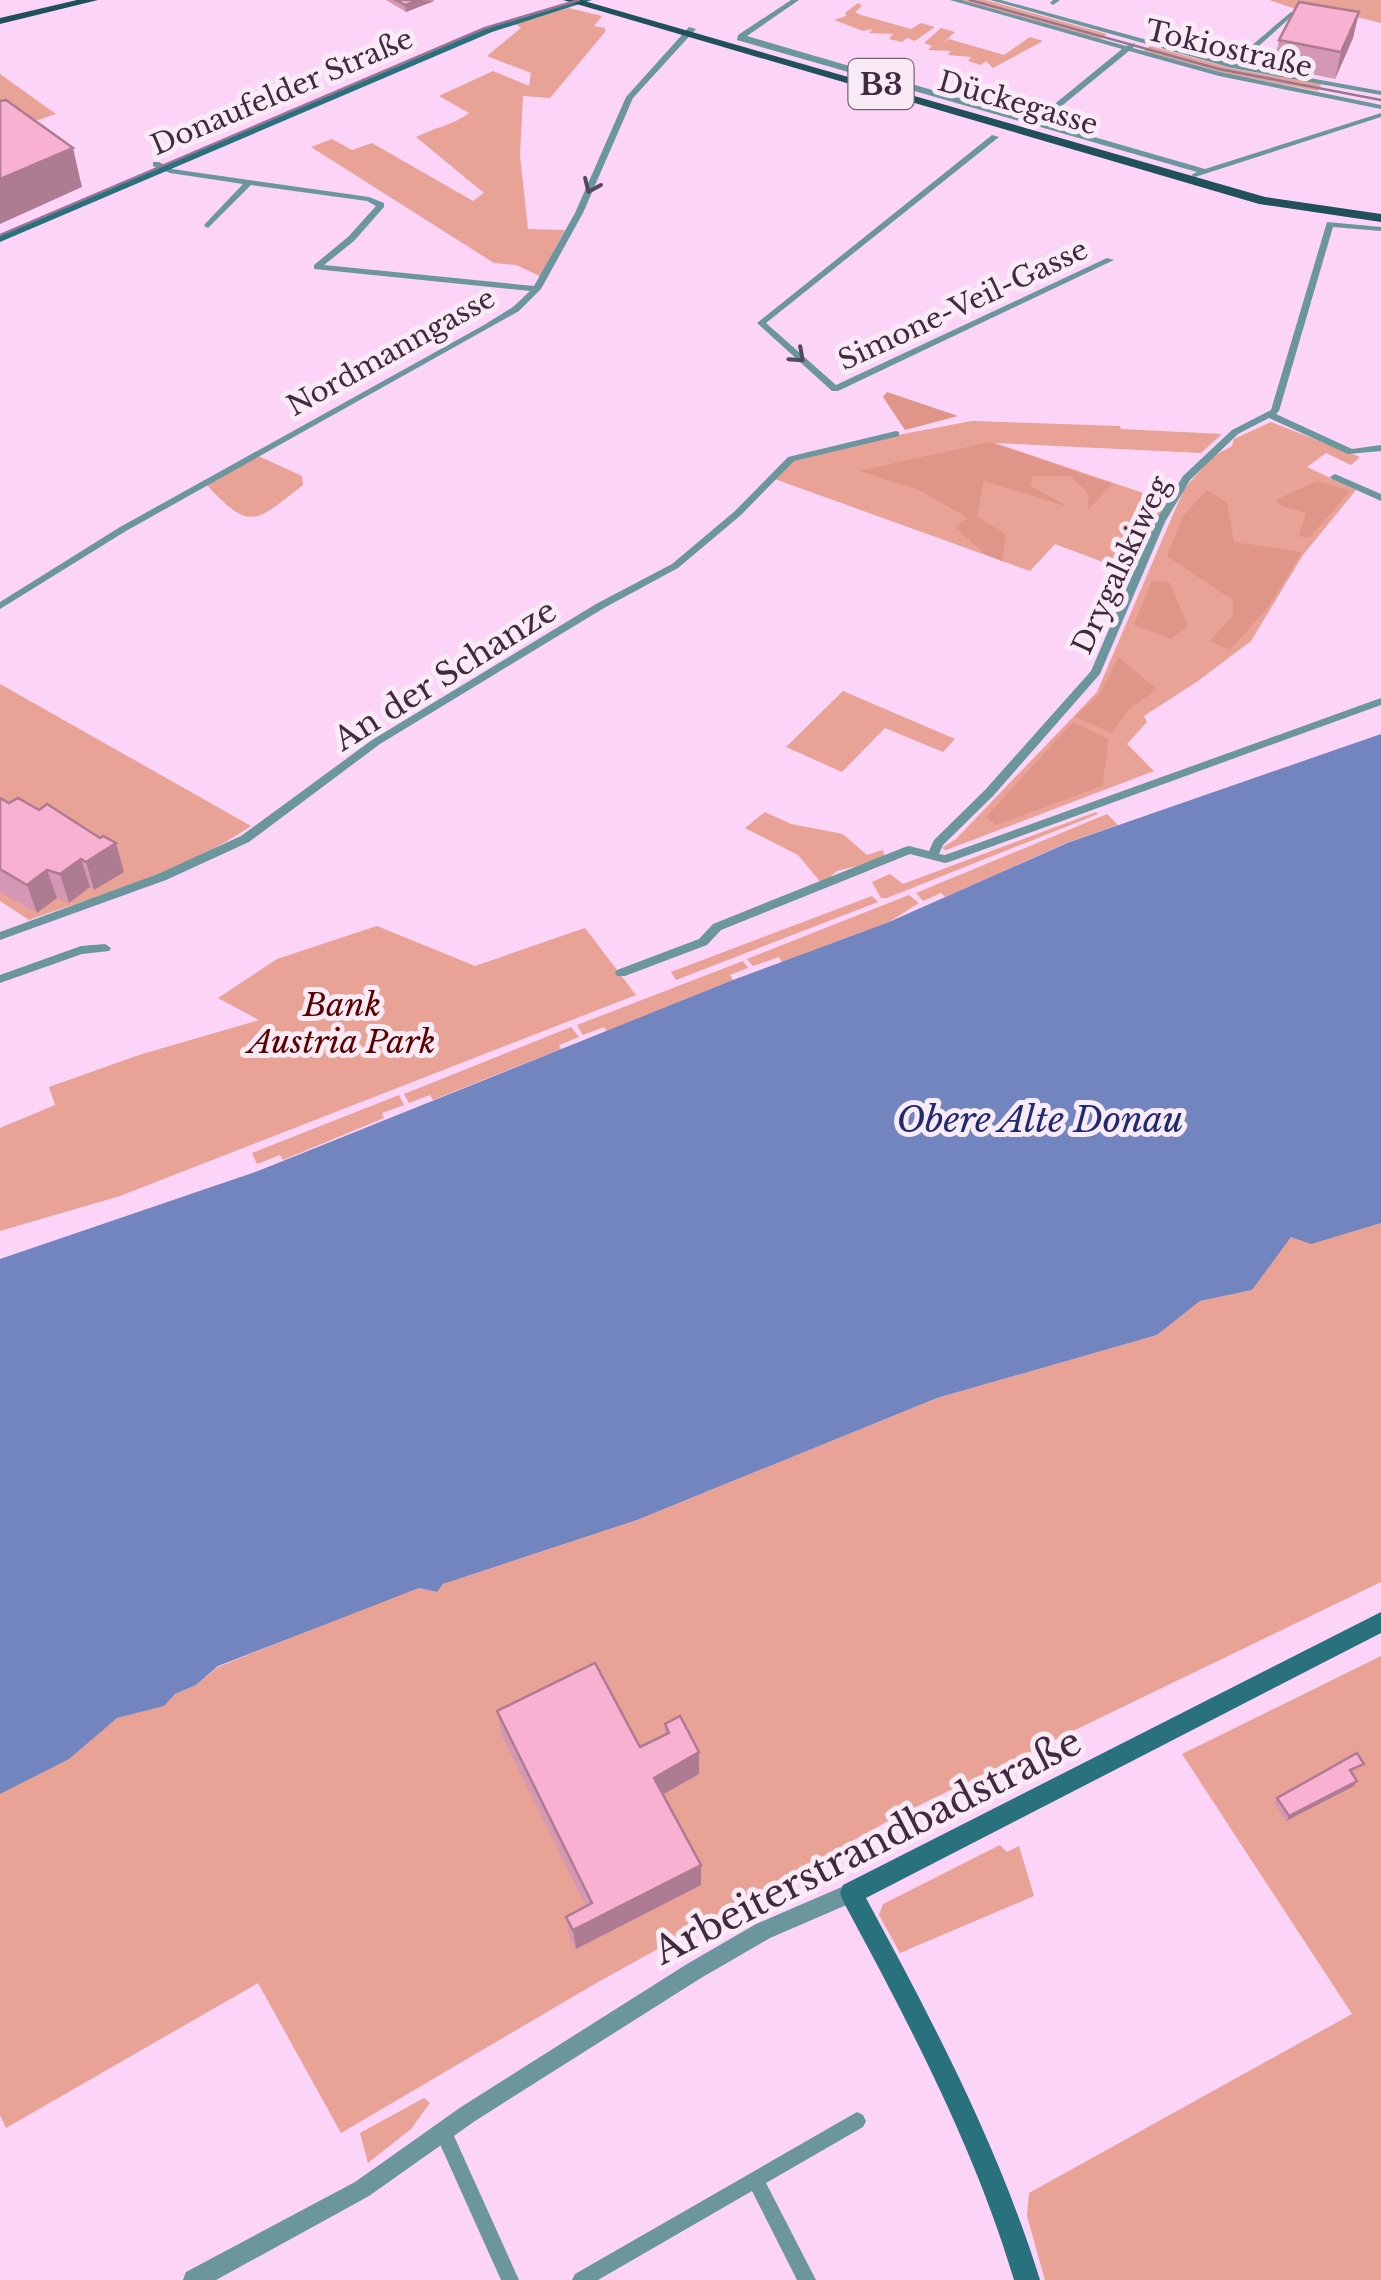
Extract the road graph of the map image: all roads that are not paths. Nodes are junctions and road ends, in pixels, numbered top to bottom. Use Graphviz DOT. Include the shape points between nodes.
graph roads {
  1 [pos="76,0"];
  2 [pos="92,0"];
  3 [pos="578,0"];
  4 [pos="796,0"];
  5 [pos="953,0"];
  6 [pos="993,0"];
  7 [pos="51,5"];
  8 [pos="1049,6"];
  9 [pos="1291,14"];
  10 [pos="0,19"];
  11 [pos="689,31"];
  12 [pos="1122,36"];
  13 [pos="1138,40"];
  14 [pos="735,41"];
  15 [pos="1114,46"];
  16 [pos="1127,49"];
  17 [pos="1232,66"];
  18 [pos="1381,94"];
  19 [pos="1381,107"];
  20 [pos="1381,115"];
  21 [pos="1030,127"];
  22 [pos="994,137"];
  23 [pos="159,166"];
  24 [pos="1195,175"];
  25 [pos="248,184"];
  26 [pos="1336,217"];
  27 [pos="1381,217"];
  28 [pos="208,226"];
  29 [pos="1381,229"];
  30 [pos="0,231"];
  31 [pos="0,239"];
  32 [pos="1110,260"];
  33 [pos="537,289"];
  34 [pos="1272,416"];
  35 [pos="896,434"];
  36 [pos="1381,448"];
  37 [pos="1335,478"];
  38 [pos="1381,498"];
  39 [pos="0,606"];
  40 [pos="1381,701"];
  41 [pos="932,856"];
  42 [pos="0,936"];
  43 [pos="105,948"];
  44 [pos="621,973"];
  45 [pos="0,979"];
  46 [pos="1381,1622"];
  47 [pos="851,1893"];
  48 [pos="857,2121"];
  49 [pos="443,2131"];
  50 [pos="754,2179"];
  51 [pos="194,2280"];
  52 [pos="510,2280"];
  53 [pos="580,2280"];
  54 [pos="807,2280"];
  55 [pos="1027,2280"];
  1 -- 7 [label="main road"];
  2 -- 7 [label="main road"];
  3 -- 11 [label="main road, Dückegasse / B3"];
  3 -- 23 [label="main road, Donaufelder Straße" via="464,32"];
  4 -- 14 [label="street"];
  5 -- 15 [label="street, Tokiostraße"];
  6 -- 8 [label="street, Tokiostraße"];
  7 -- 10 [label="main road"];
  8 -- 12 [label="street, Tokiostraße"];
  9 -- 17 [label="street"];
  11 -- 14 [label="main road, Dückegasse / B3"];
  11 -- 33 [label="street, Nordmanngasse, one-way" via="630,97"];
  12 -- 13 [label="street, Tokiostraße"];
  12 -- 15 [label="street"];
  13 -- 16 [label="street"];
  13 -- 17 [label="street, Tokiostraße"];
  14 -- 21 [label="main road, Dückegasse / B3"];
  15 -- 16 [label="street, Tokiostraße"];
  16 -- 19 [label="street, Tokiostraße"];
  16 -- 21 [label="street"];
  17 -- 18 [label="street, Tokiostraße"];
  20 -- 24 [label="street"];
  21 -- 24 [label="main road, Dückegasse / B3"];
  22 -- 32 [label="street, Simone-Veil-Gasse, one-way" via="761,323 835,389"];
  23 -- 25 [label="street"];
  23 -- 30 [label="main road, Donaufelder Straße"];
  23 -- 31 [label="main road, Donaufelder Straße"];
  24 -- 26 [label="main road, Dückegasse / B3"];
  25 -- 28 [label="street"];
  25 -- 33 [label="street" via="381,204 317,267"];
  26 -- 27 [label="main road, B3"];
  26 -- 29 [label="street"];
  26 -- 34 [label="street"];
  33 -- 39 [label="street, Nordmanngasse" via="502,318 122,529"];
  34 -- 36 [label="street" via="1351,452"];
  34 -- 41 [label="street, Drygalskiweg" via="1234,432 1186,478 1160,522 1096,672"];
  35 -- 42 [label="street, An der Schanze" via="790,459 675,566 376,742 245,838 162,877"];
  37 -- 38 [label="street"];
  40 -- 41 [label="street" via="964,853"];
  41 -- 44 [label="street" via="909,850"];
  43 -- 45 [label="street" via="80,950"];
  46 -- 47 [label="main road, Arbeiterstrandbadstraße"];
  47 -- 49 [label="street, Arbeiterstrandbadstraße" via="750,1938"];
  47 -- 55 [label="main road" via="948,2075 1010,2217"];
  48 -- 50 [label="street"];
  49 -- 51 [label="street, Arbeiterstrandbadstraße" via="362,2189"];
  49 -- 52 [label="street"];
  50 -- 53 [label="street"];
  50 -- 54 [label="street"];
}
